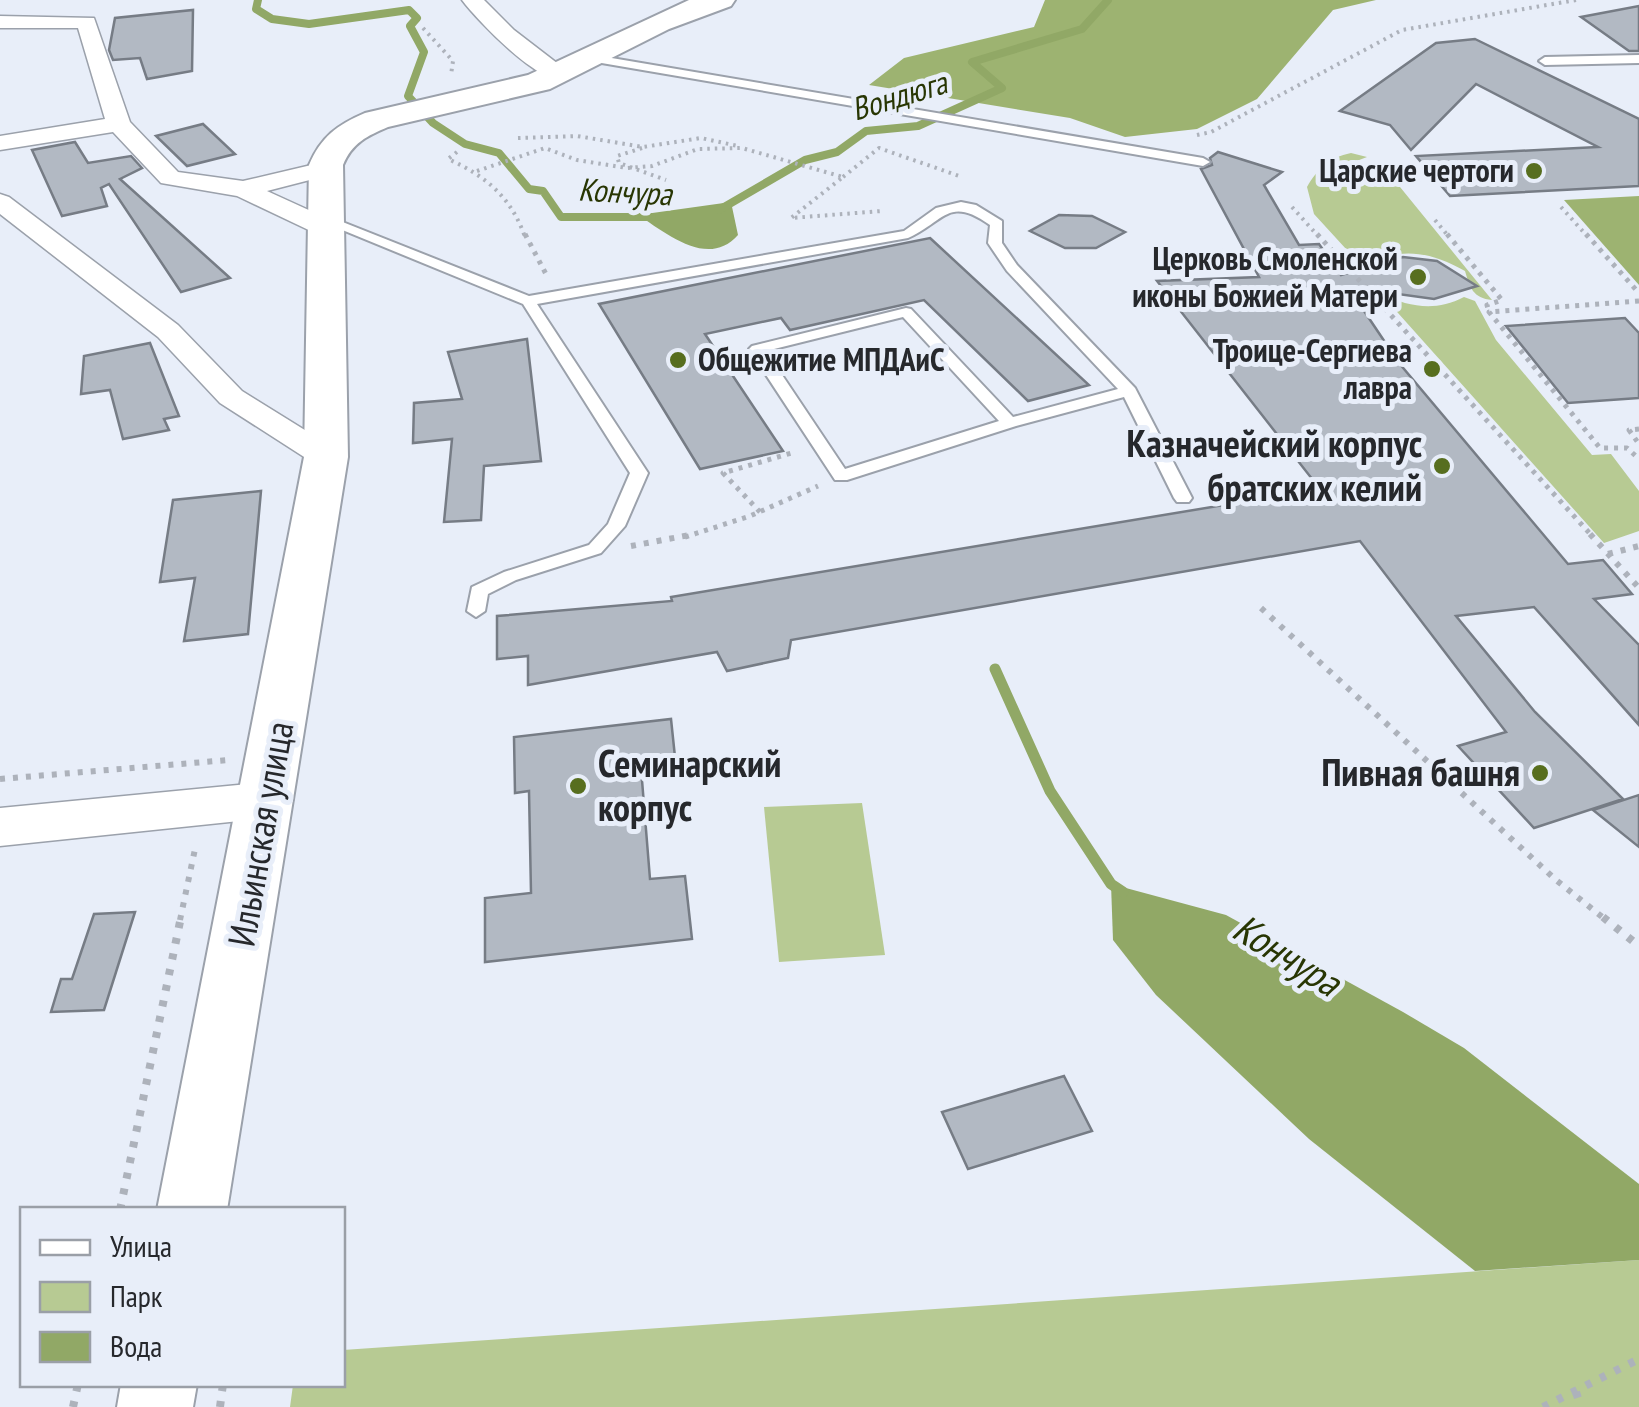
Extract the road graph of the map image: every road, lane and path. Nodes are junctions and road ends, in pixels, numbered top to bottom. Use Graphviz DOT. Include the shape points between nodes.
graph roads {
  1 [pos="472,0"];
  2 [pos="721,0"];
  3 [pos="1576,0"];
  4 [pos="0,22"];
  5 [pos="423,28"];
  6 [pos="588,58"];
  7 [pos="1639,59"];
  8 [pos="1545,61"];
  9 [pos="558,76"];
  10 [pos="446,92"];
  11 [pos="119,124"];
  12 [pos="538,136"];
  13 [pos="518,138"];
  14 [pos="0,143"];
  15 [pos="643,147"];
  16 [pos="545,148"];
  17 [pos="742,148"];
  18 [pos="1117,149"];
  19 [pos="457,152"];
  20 [pos="1204,162"];
  21 [pos="627,168"];
  22 [pos="324,169"];
  23 [pos="478,171"];
  24 [pos="843,177"];
  25 [pos="962,177"];
  26 [pos="666,180"];
  27 [pos="243,189"];
  28 [pos="0,202"];
  29 [pos="944,207"];
  30 [pos="1292,207"];
  31 [pos="1561,207"];
  32 [pos="1435,220"];
  33 [pos="325,224"];
  34 [pos="573,293"];
  35 [pos="1639,293"];
  36 [pos="528,300"];
  37 [pos="1639,301"];
  38 [pos="1488,312"];
  39 [pos="1129,392"];
  40 [pos="1010,424"];
  41 [pos="1639,429"];
  42 [pos="820,444"];
  43 [pos="1639,444"];
  44 [pos="326,457"];
  45 [pos="1639,459"];
  46 [pos="841,476"];
  47 [pos="1183,498"];
  48 [pos="760,512"];
  49 [pos="1639,546"];
  50 [pos="595,549"];
  51 [pos="1606,554"];
  52 [pos="1639,588"];
  53 [pos="1261,608"];
  54 [pos="476,611"];
  55 [pos="0,779"];
  56 [pos="253,780"];
  57 [pos="0,827"];
  58 [pos="195,849"];
  59 [pos="1639,946"];
  60 [pos="121,1207"];
  61 [pos="192,1207"];
  62 [pos="1639,1359"];
  63 [pos="1576,1392"];
  64 [pos="1543,1407"];
  65 [pos="1580,1407"];
  1 -- 9 [label="street"];
  2 -- 6 [label="main road" via="692,7"];
  3 -- 18 [label="path" via="1402,30 1211,132"];
  4 -- 11 [label="street" via="87,22"];
  5 -- 10 [label="path" via="453,62"];
  6 -- 9 [label="main road"];
  6 -- 18 [label="lane"];
  7 -- 8 [label="lane"];
  9 -- 10 [label="main road"];
  10 -- 22 [label="main road" via="336,143"];
  11 -- 14 [label="street"];
  11 -- 27 [label="street" via="170,178"];
  12 -- 13 [label="path"];
  12 -- 15 [label="path"];
  12 -- 16 [label="path"];
  15 -- 17 [label="path" via="701,138"];
  15 -- 21 [label="path" via="618,156"];
  16 -- 21 [label="path"];
  16 -- 23 [label="path"];
  17 -- 21 [label="path" via="698,150"];
  17 -- 24 [label="path"];
  18 -- 20 [label="lane"];
  19 -- 23 [label="path" via="448,159"];
  21 -- 26 [label="path"];
  22 -- 27 [label="street"];
  22 -- 33 [label="main road, Ильинская улица"];
  23 -- 34 [label="path" via="509,201 530,257"];
  24 -- 25 [label="path" via="879,148"];
  24 -- 29 [label="path" via="790,218"];
  27 -- 33 [label="street"];
  28 -- 44 [label="street" via="168,331 231,397"];
  29 -- 34 [label="lane" via="908,234"];
  29 -- 39 [label="lane" via="979,210 996,224 995,243 1012,268"];
  30 -- 51 [label="path"];
  31 -- 35 [label="path"];
  32 -- 38 [label="path" via="1502,300 1488,305"];
  33 -- 36 [label="lane"];
  33 -- 44 [label="main road, Ильинская улица"];
  34 -- 36 [label="lane"];
  36 -- 50 [label="lane" via="639,473 616,526"];
  37 -- 38 [label="path"];
  38 -- 45 [label="path" via="1600,448 1626,448"];
  39 -- 40 [label="lane"];
  39 -- 47 [label="lane"];
  40 -- 42 [label="lane" via="906,312 757,348"];
  40 -- 46 [label="lane"];
  41 -- 43 [label="path" via="1629,430"];
  42 -- 46 [label="lane"];
  42 -- 48 [label="path" via="723,472"];
  44 -- 56 [label="main road, Ильинская улица"];
  46 -- 48 [label="path"];
  48 -- 50 [label="path" via="658,544"];
  49 -- 51 [label="path"];
  50 -- 54 [label="lane" via="480,591"];
  51 -- 52 [label="path"];
  53 -- 59 [label="path" via="1556,880"];
  55 -- 56 [label="path"];
  56 -- 57 [label="street"];
  56 -- 61 [label="main road, Ильинская улица"];
  58 -- 60 [label="path"];
  62 -- 63 [label="path"];
  63 -- 64 [label="path"];
  63 -- 65 [label="path"];
}
